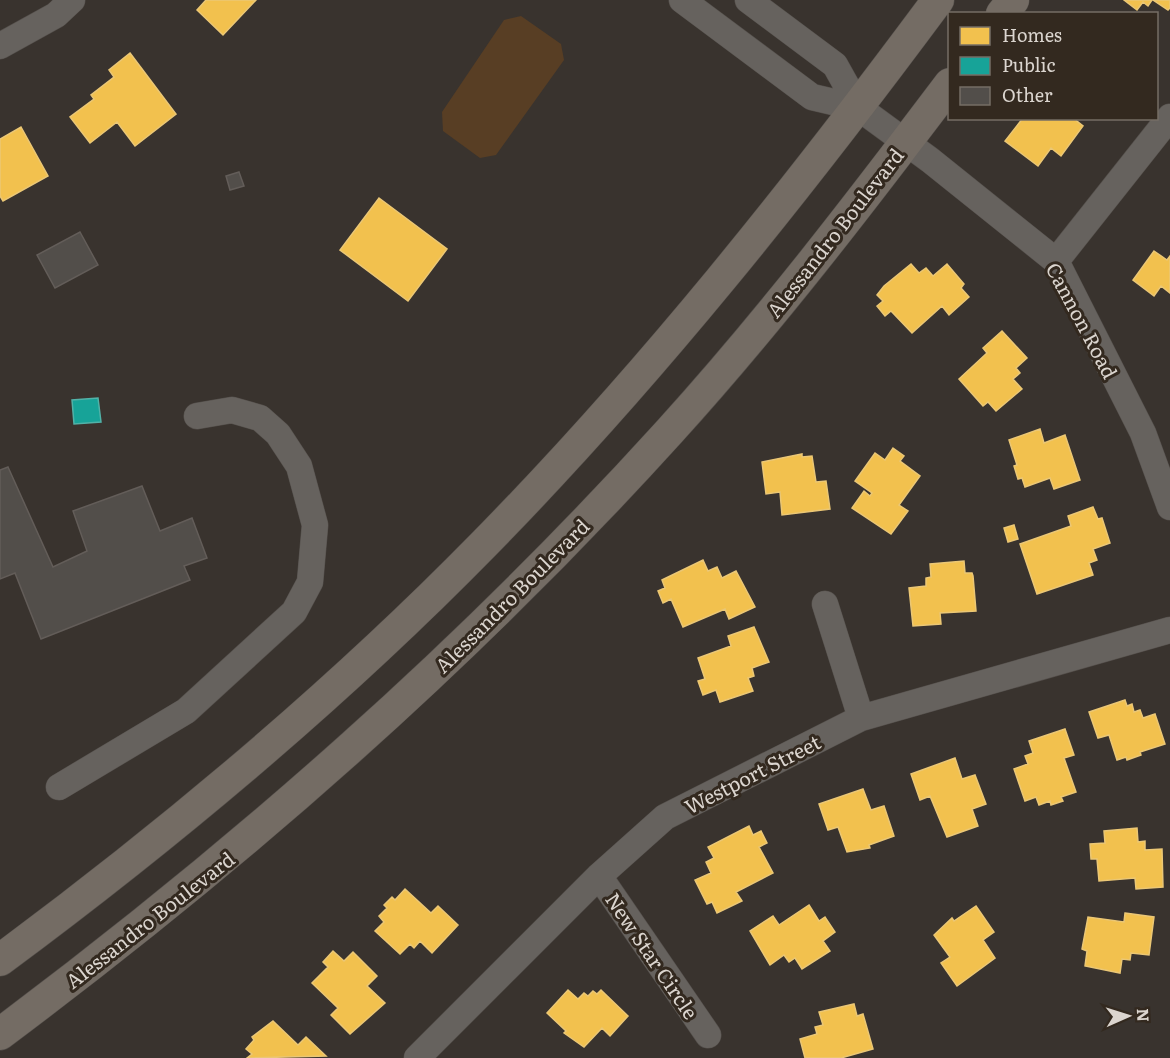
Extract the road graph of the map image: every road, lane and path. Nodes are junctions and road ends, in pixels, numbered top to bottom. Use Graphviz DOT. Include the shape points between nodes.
graph roads {
  1 [pos="72,0"];
  2 [pos="682,0"];
  3 [pos="748,0"];
  4 [pos="938,0"];
  5 [pos="0,46"];
  6 [pos="948,87"];
  7 [pos="859,108"];
  8 [pos="1170,117"];
  9 [pos="906,141"];
  10 [pos="1056,261"];
  11 [pos="197,416"];
  12 [pos="1170,507"];
  13 [pos="825,604"];
  14 [pos="1170,630"];
  15 [pos="861,718"];
  16 [pos="59,787"];
  17 [pos="599,876"];
  18 [pos="0,960"];
  19 [pos="0,1034"];
  20 [pos="708,1035"];
  21 [pos="417,1058"];
  1 -- 5 [label="street" via="56,15"];
  2 -- 7 [label="street, Cannon Road" via="812,97"];
  3 -- 7 [label="street, Cannon Road" via="835,65"];
  4 -- 7 [label="main road"];
  6 -- 9 [label="main road, Alessandro Boulevard"];
  7 -- 9 [label="street, Cannon Road"];
  7 -- 18 [label="main road" via="634,382 481,547 258,754 105,881"];
  8 -- 10 [label="street"];
  9 -- 10 [label="street, Cannon Road"];
  9 -- 19 [label="main road, Alessandro Boulevard" via="806,270 670,431 517,594 400,706 238,849"];
  10 -- 12 [label="street, Cannon Road" via="1143,433"];
  11 -- 16 [label="street" via="232,410 260,418 289,450 299,466 315,525 309,582 294,612 186,711"];
  13 -- 15 [label="street"];
  14 -- 15 [label="street, Westport Street"];
  15 -- 17 [label="street, Westport Street" via="665,817"];
  17 -- 20 [label="street, New Star Circle"];
  17 -- 21 [label="street, Westport Street"];
}
